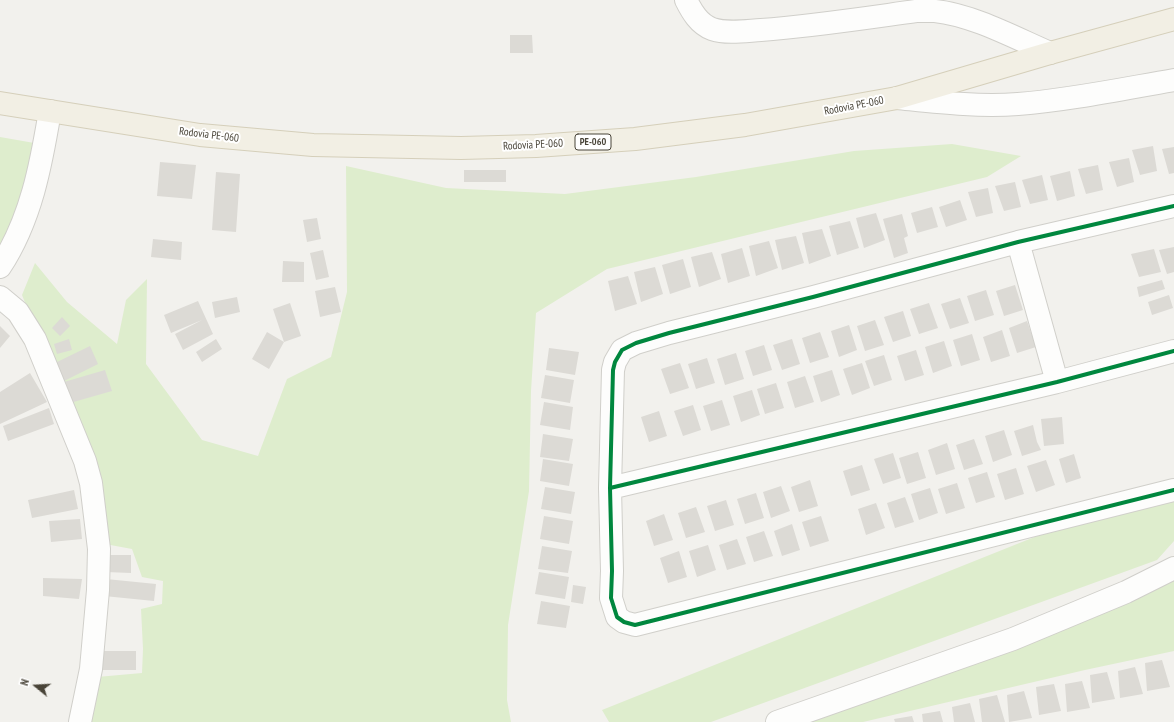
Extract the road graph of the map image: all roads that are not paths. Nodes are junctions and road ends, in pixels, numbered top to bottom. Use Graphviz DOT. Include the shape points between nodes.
graph roads {
  1 [pos="686,0"];
  2 [pos="1174,19"];
  3 [pos="1050,53"];
  4 [pos="1174,80"];
  5 [pos="897,98"];
  6 [pos="0,103"];
  7 [pos="50,112"];
  8 [pos="1174,206"];
  9 [pos="1018,242"];
  10 [pos="0,267"];
  11 [pos="0,297"];
  12 [pos="1174,351"];
  13 [pos="1057,382"];
  14 [pos="610,488"];
  15 [pos="1174,490"];
  16 [pos="1174,568"];
  17 [pos="80,722"];
  18 [pos="777,722"];
  1 -- 3 [label="street" via="691,11 703,24 723,31 787,28 934,11 977,22"];
  2 -- 3 [label="main road, Rodovia PE-060 / PE-060"];
  3 -- 5 [label="main road, Rodovia PE-060 / PE-060"];
  4 -- 5 [label="street" via="1018,104 963,105"];
  5 -- 7 [label="main road, Rodovia PE-060 / PE-060" via="745,125 643,138 536,146 461,148 260,141 200,135"];
  6 -- 7 [label="main road, Rodovia PE-060 / PE-060"];
  7 -- 10 [label="street" via="40,170 29,206"];
  8 -- 9 [label="street"];
  9 -- 13 [label="street"];
  9 -- 14 [label="street" via="669,333 626,347 617,357 613,370"];
  11 -- 17 [label="street" via="18,312 35,339 85,461 90,483 99,548 98,590 91,669"];
  12 -- 13 [label="street"];
  13 -- 14 [label="street"];
  14 -- 15 [label="street" via="611,598 617,617 635,625"];
  16 -- 18 [label="street" via="1126,592 1013,639"];
}
